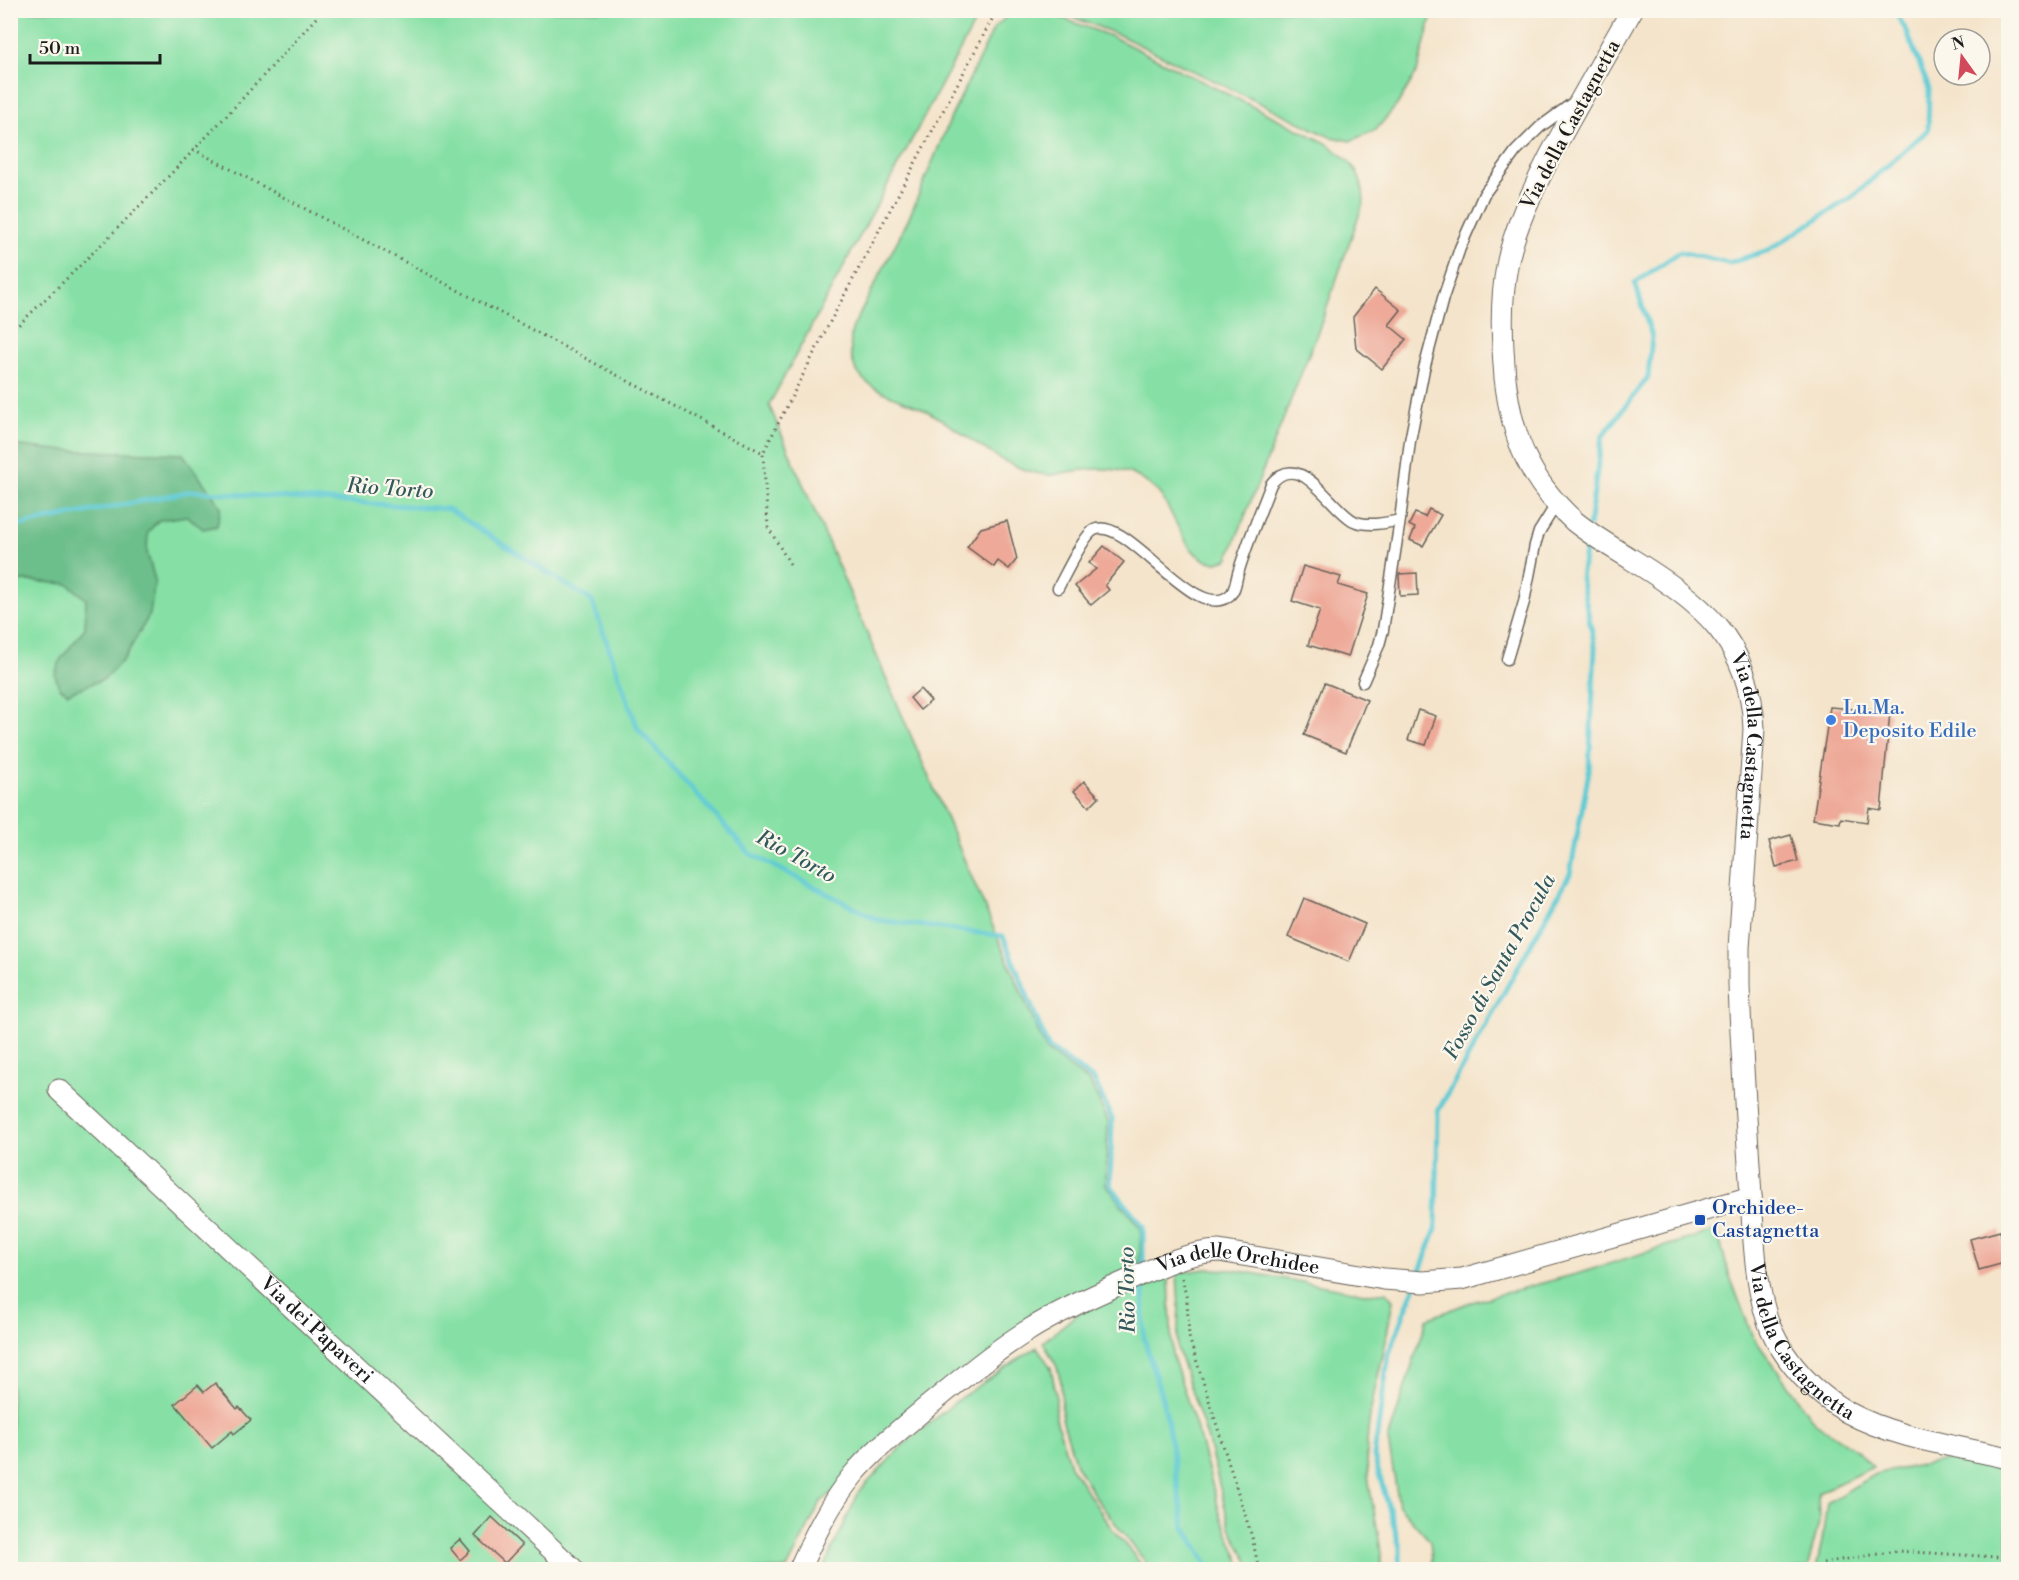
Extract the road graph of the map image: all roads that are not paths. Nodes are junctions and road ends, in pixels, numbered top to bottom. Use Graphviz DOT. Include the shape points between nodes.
graph roads {
  1 [pos="1632,10"];
  2 [pos="1582,97"];
  3 [pos="1557,502"];
  4 [pos="1400,520"];
  5 [pos="1058,588"];
  6 [pos="1508,659"];
  7 [pos="1363,682"];
  8 [pos="59,1090"];
  9 [pos="1751,1197"];
  10 [pos="2008,1458"];
  11 [pos="574,1569"];
  12 [pos="799,1569"];
  1 -- 2 [label="street, Via della Castagnetta"];
  2 -- 3 [label="street, Via della Castagnetta" via="1528,202 1507,264 1502,313 1502,344 1515,435 1529,468"];
  2 -- 4 [label="lane" via="1524,142 1491,183 1470,222 1433,333 1410,441"];
  3 -- 6 [label="lane" via="1539,532"];
  3 -- 9 [label="street, Via della Castagnetta" via="1574,520 1668,582 1708,615 1737,656 1749,690 1754,735 1738,966"];
  4 -- 5 [label="lane" via="1374,524 1352,520 1307,478 1288,473 1271,484 1234,590 1227,597 1212,599 1193,593 1123,537 1102,528 1087,536"];
  4 -- 7 [label="lane" via="1383,630"];
  8 -- 11 [label="street, Via dei Papaveri"];
  9 -- 10 [label="street, Via della Castagnetta" via="1759,1277 1768,1319 1782,1349 1810,1384 1837,1406 1872,1424"];
  9 -- 12 [label="street, Via delle Orchidee" via="1452,1280 1404,1281 1340,1273 1226,1251 1207,1252 1166,1264 1074,1305 1016,1338 888,1440 840,1493"];
}
